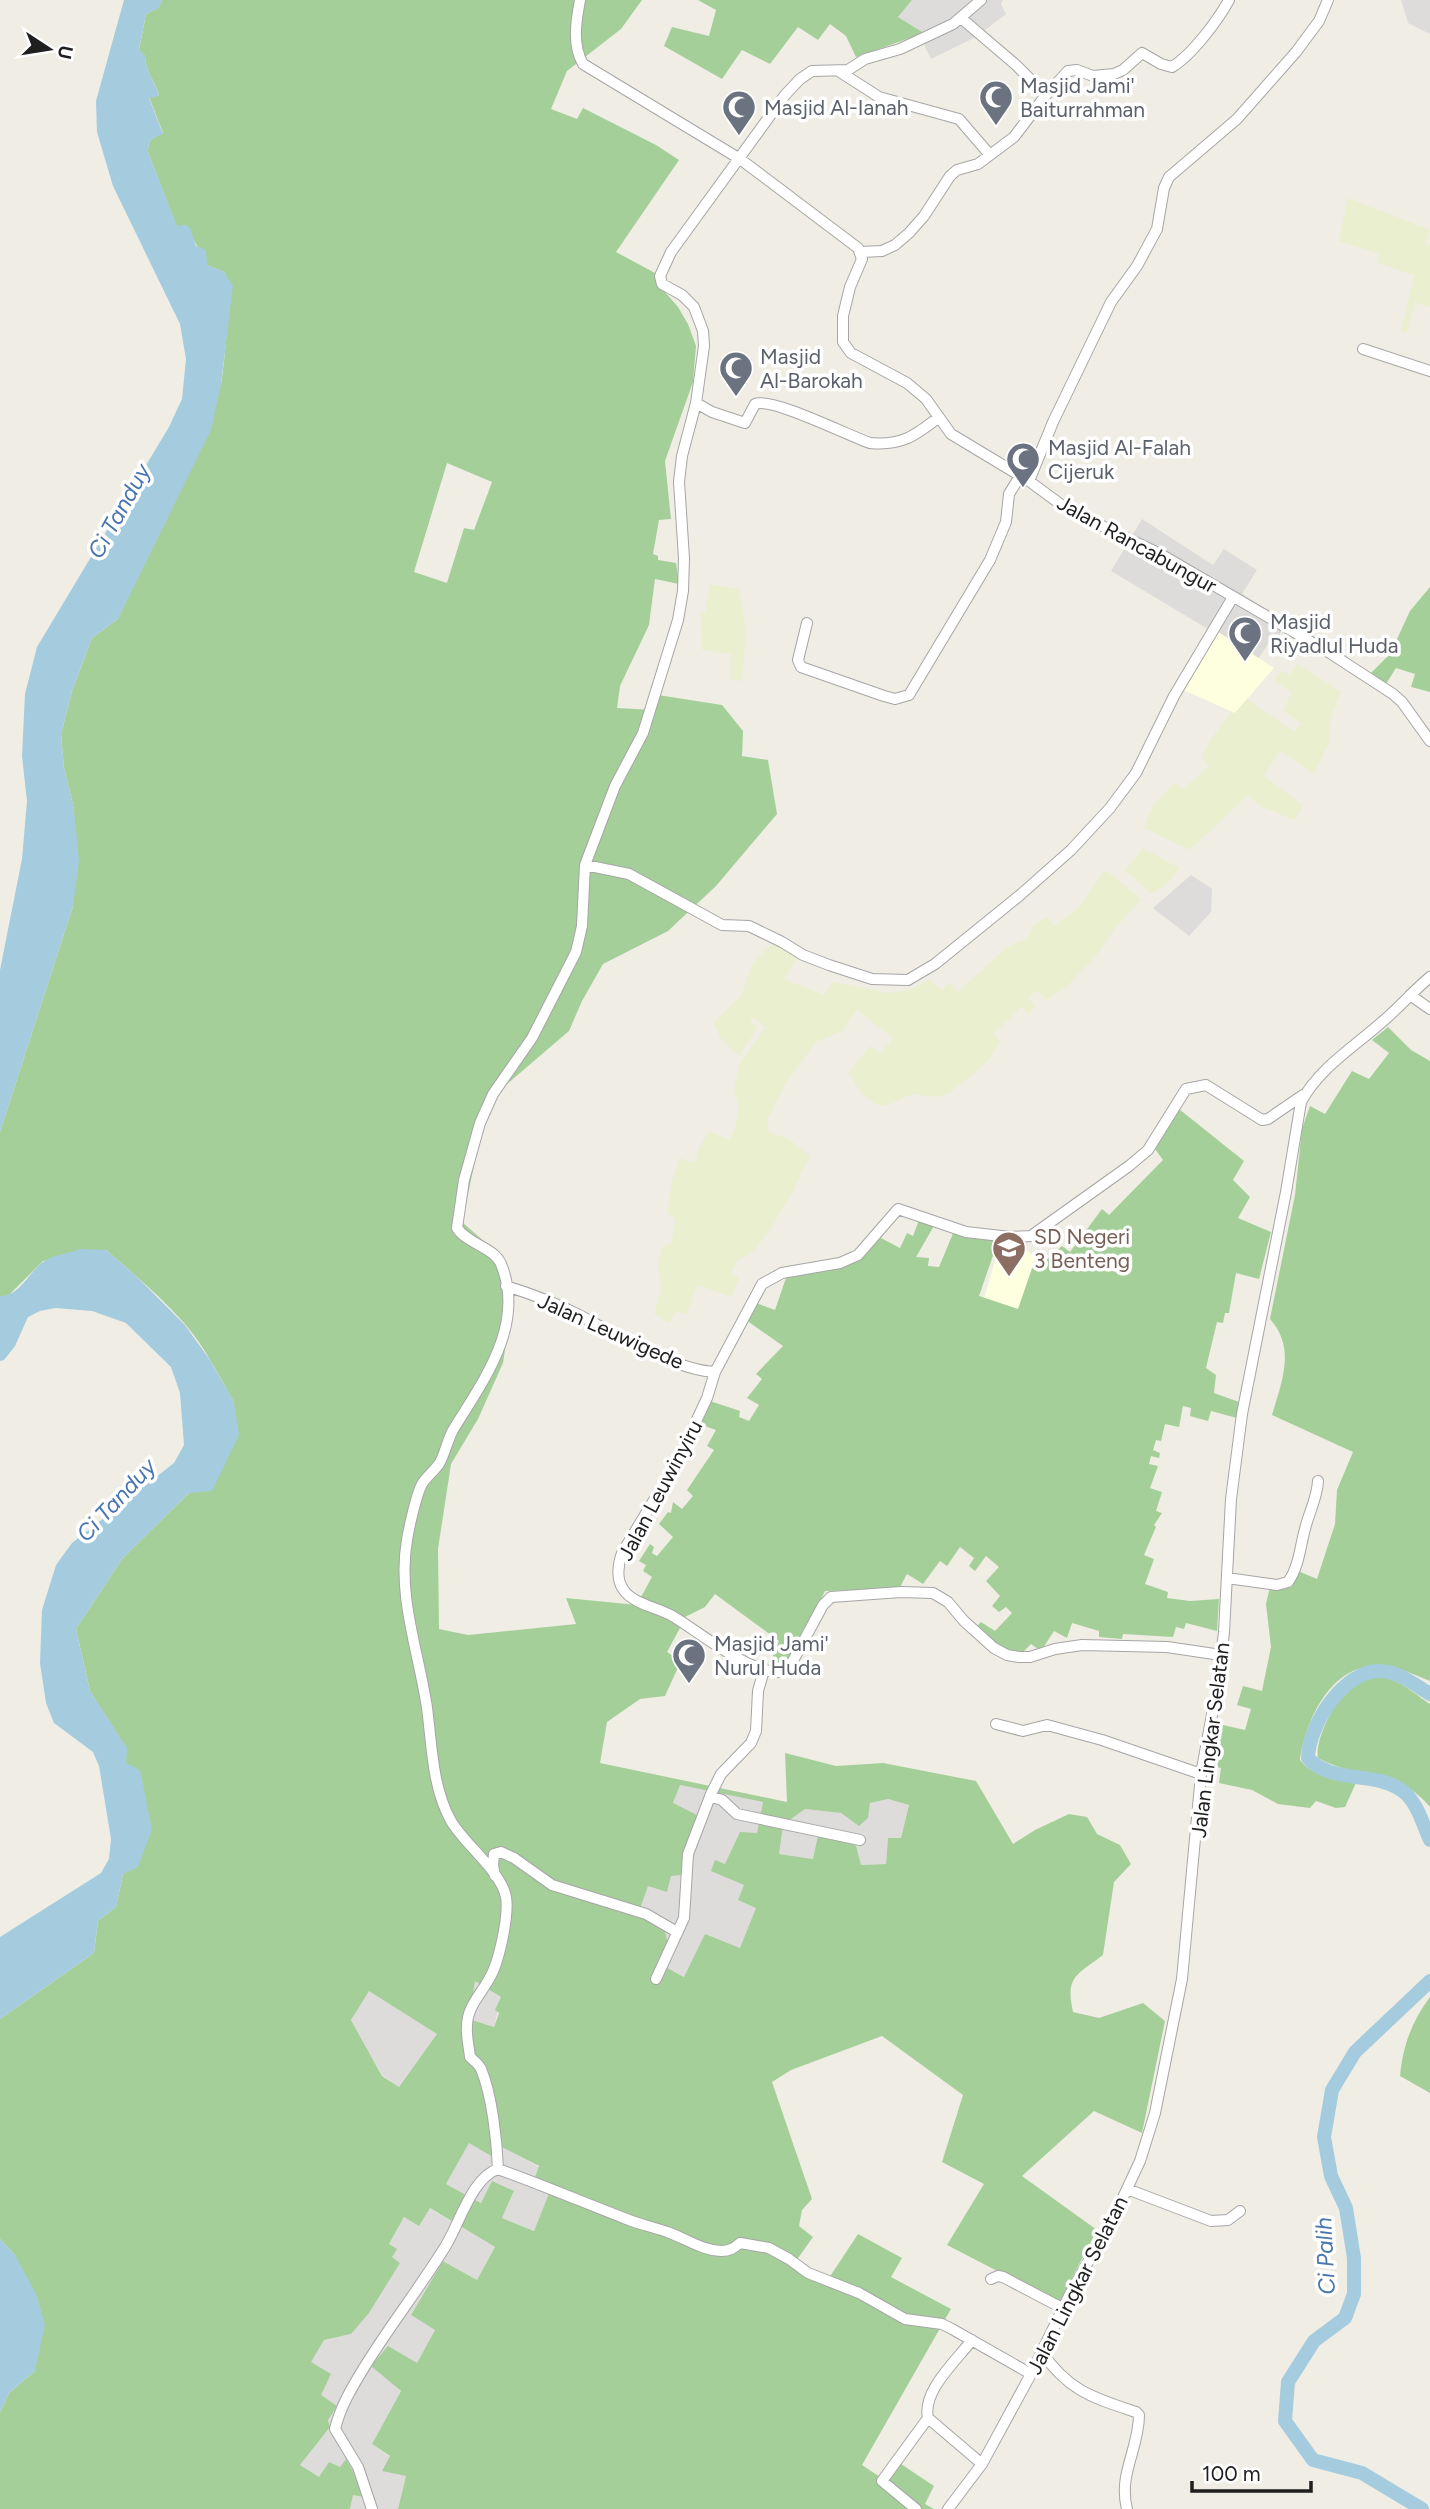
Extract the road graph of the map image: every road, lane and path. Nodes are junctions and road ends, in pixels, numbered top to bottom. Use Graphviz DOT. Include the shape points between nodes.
graph roads {
  1 [pos="580,0"];
  2 [pos="981,0"];
  3 [pos="1229,0"];
  4 [pos="1328,0"];
  5 [pos="961,18"];
  6 [pos="840,72"];
  7 [pos="1046,95"];
  8 [pos="990,155"];
  9 [pos="740,159"];
  10 [pos="861,253"];
  11 [pos="1363,349"];
  12 [pos="1430,371"];
  13 [pos="696,404"];
  14 [pos="939,417"];
  15 [pos="1025,478"];
  16 [pos="1233,597"];
  17 [pos="807,623"];
  18 [pos="1430,741"];
  19 [pos="585,864"];
  20 [pos="1430,977"];
  21 [pos="1410,995"];
  22 [pos="1430,1009"];
  23 [pos="1305,1094"];
  24 [pos="506,1286"];
  25 [pos="715,1372"];
  26 [pos="1318,1481"];
  27 [pos="1227,1578"];
  28 [pos="1221,1655"];
  29 [pos="764,1670"];
  30 [pos="996,1724"];
  31 [pos="1201,1774"];
  32 [pos="710,1796"];
  33 [pos="860,1840"];
  34 [pos="495,1876"];
  35 [pos="677,1932"];
  36 [pos="656,1979"];
  37 [pos="498,2169"];
  38 [pos="1127,2189"];
  39 [pos="1240,2211"];
  40 [pos="991,2279"];
  41 [pos="1062,2308"];
  42 [pos="972,2340"];
  43 [pos="1042,2352"];
  44 [pos="1031,2374"];
  45 [pos="928,2418"];
  46 [pos="982,2464"];
  47 [pos="372,2509"];
  48 [pos="916,2509"];
  49 [pos="948,2509"];
  50 [pos="1128,2509"];
  1 -- 9 [label="street" via="576,36 583,64"];
  2 -- 5 [label="street"];
  3 -- 7 [label="street" via="1217,21 1176,65 1167,66 1142,53 1114,75 1093,76 1072,69"];
  4 -- 15 [label="street" via="1296,52 1237,119 1169,177 1157,229 1111,302"];
  5 -- 6 [label="street"];
  5 -- 7 [label="street"];
  6 -- 8 [label="street" via="879,97 959,119"];
  6 -- 9 [label="street" via="818,69 800,79"];
  7 -- 8 [label="street" via="1021,131"];
  8 -- 10 [label="street" via="950,176 925,216 895,245"];
  9 -- 10 [label="street"];
  9 -- 13 [label="street" via="683,234 660,276 662,284 686,299 699,318 704,346"];
  10 -- 14 [label="street, Jalan Rancabungur" via="845,307 846,347 907,383"];
  11 -- 12 [label="street"];
  13 -- 14 [label="street" via="745,423 755,404 761,402 879,444 911,438"];
  13 -- 19 [label="street" via="679,482 684,558 678,620 643,733 615,786"];
  14 -- 15 [label="street, Jalan Rancabungur" via="951,434"];
  15 -- 16 [label="street, Jalan Rancabungur" via="1068,509 1162,555"];
  15 -- 17 [label="street" via="1009,494 1005,527 990,561 909,695 895,699 801,667 798,660"];
  16 -- 18 [label="street, Jalan Rancabungur" via="1393,694"];
  16 -- 19 [label="street" via="1174,696 1136,773 1110,808 1019,896 935,964 908,980 872,979 829,965 749,926 722,925 629,874"];
  19 -- 24 [label="street" via="576,952 532,1038 493,1094 475,1140 460,1204 457,1228 497,1257"];
  20 -- 21 [label="street, Jalan Lingkar Selatan"];
  21 -- 22 [label="street"];
  21 -- 23 [label="street, Jalan Lingkar Selatan"];
  23 -- 25 [label="street" via="1262,1120 1206,1085 1186,1089 1148,1150 1031,1236 966,1232 898,1209 858,1255 840,1264 782,1273 762,1284"];
  23 -- 27 [label="street, Jalan Lingkar Selatan" via="1296,1119 1242,1414"];
  24 -- 25 [label="street, Jalan Leuwigede" via="577,1314 668,1359"];
  24 -- 34 [label="street" via="503,1337 439,1464 422,1484 406,1541 406,1589 441,1794 450,1819"];
  25 -- 29 [label="street, Jalan Leuwinyiru" via="677,1462 622,1553 620,1583 627,1594"];
  26 -- 27 [label="street" via="1288,1582 1277,1585"];
  27 -- 28 [label="street, Jalan Lingkar Selatan"];
  28 -- 29 [label="street" via="1167,1647 1082,1645 1026,1657 1007,1655 964,1621 941,1595 901,1592 831,1597 791,1667 785,1673"];
  28 -- 31 [label="street, Jalan Lingkar Selatan"];
  29 -- 32 [label="street" via="754,1736 721,1774"];
  30 -- 31 [label="street" via="1023,1731 1047,1725"];
  31 -- 38 [label="street, Jalan Lingkar Selatan" via="1182,1979 1148,2140"];
  32 -- 33 [label="street" via="737,1814"];
  32 -- 35 [label="street" via="688,1854 685,1912"];
  34 -- 35 [label="street" via="494,1854 501,1852 552,1885 646,1914"];
  34 -- 37 [label="street" via="506,1898 505,1929 490,1978 475,1998 466,2024 470,2057 481,2067 493,2118"];
  35 -- 36 [label="street"];
  37 -- 42 [label="street" via="705,2248 732,2250 740,2243 769,2248 808,2273 859,2293 905,2319 942,2325"];
  37 -- 47 [label="street" via="490,2171 474,2192 446,2245 347,2396 338,2418 335,2428 358,2467"];
  38 -- 39 [label="street" via="1211,2221 1228,2220"];
  38 -- 41 [label="street, Jalan Lingkar Selatan"];
  40 -- 41 [label="street" via="1003,2277"];
  41 -- 43 [label="street, Jalan Lingkar Selatan"];
  42 -- 44 [label="street"];
  42 -- 45 [label="street" via="934,2386 926,2409"];
  43 -- 44 [label="street, Jalan Lingkar Selatan"];
  43 -- 50 [label="street" via="1075,2389 1139,2416 1124,2481"];
  44 -- 46 [label="street, Jalan Lingkar Selatan"];
  45 -- 46 [label="street"];
  45 -- 48 [label="street" via="882,2481"];
  46 -- 49 [label="street, Jalan Lingkar Selatan"];
}
